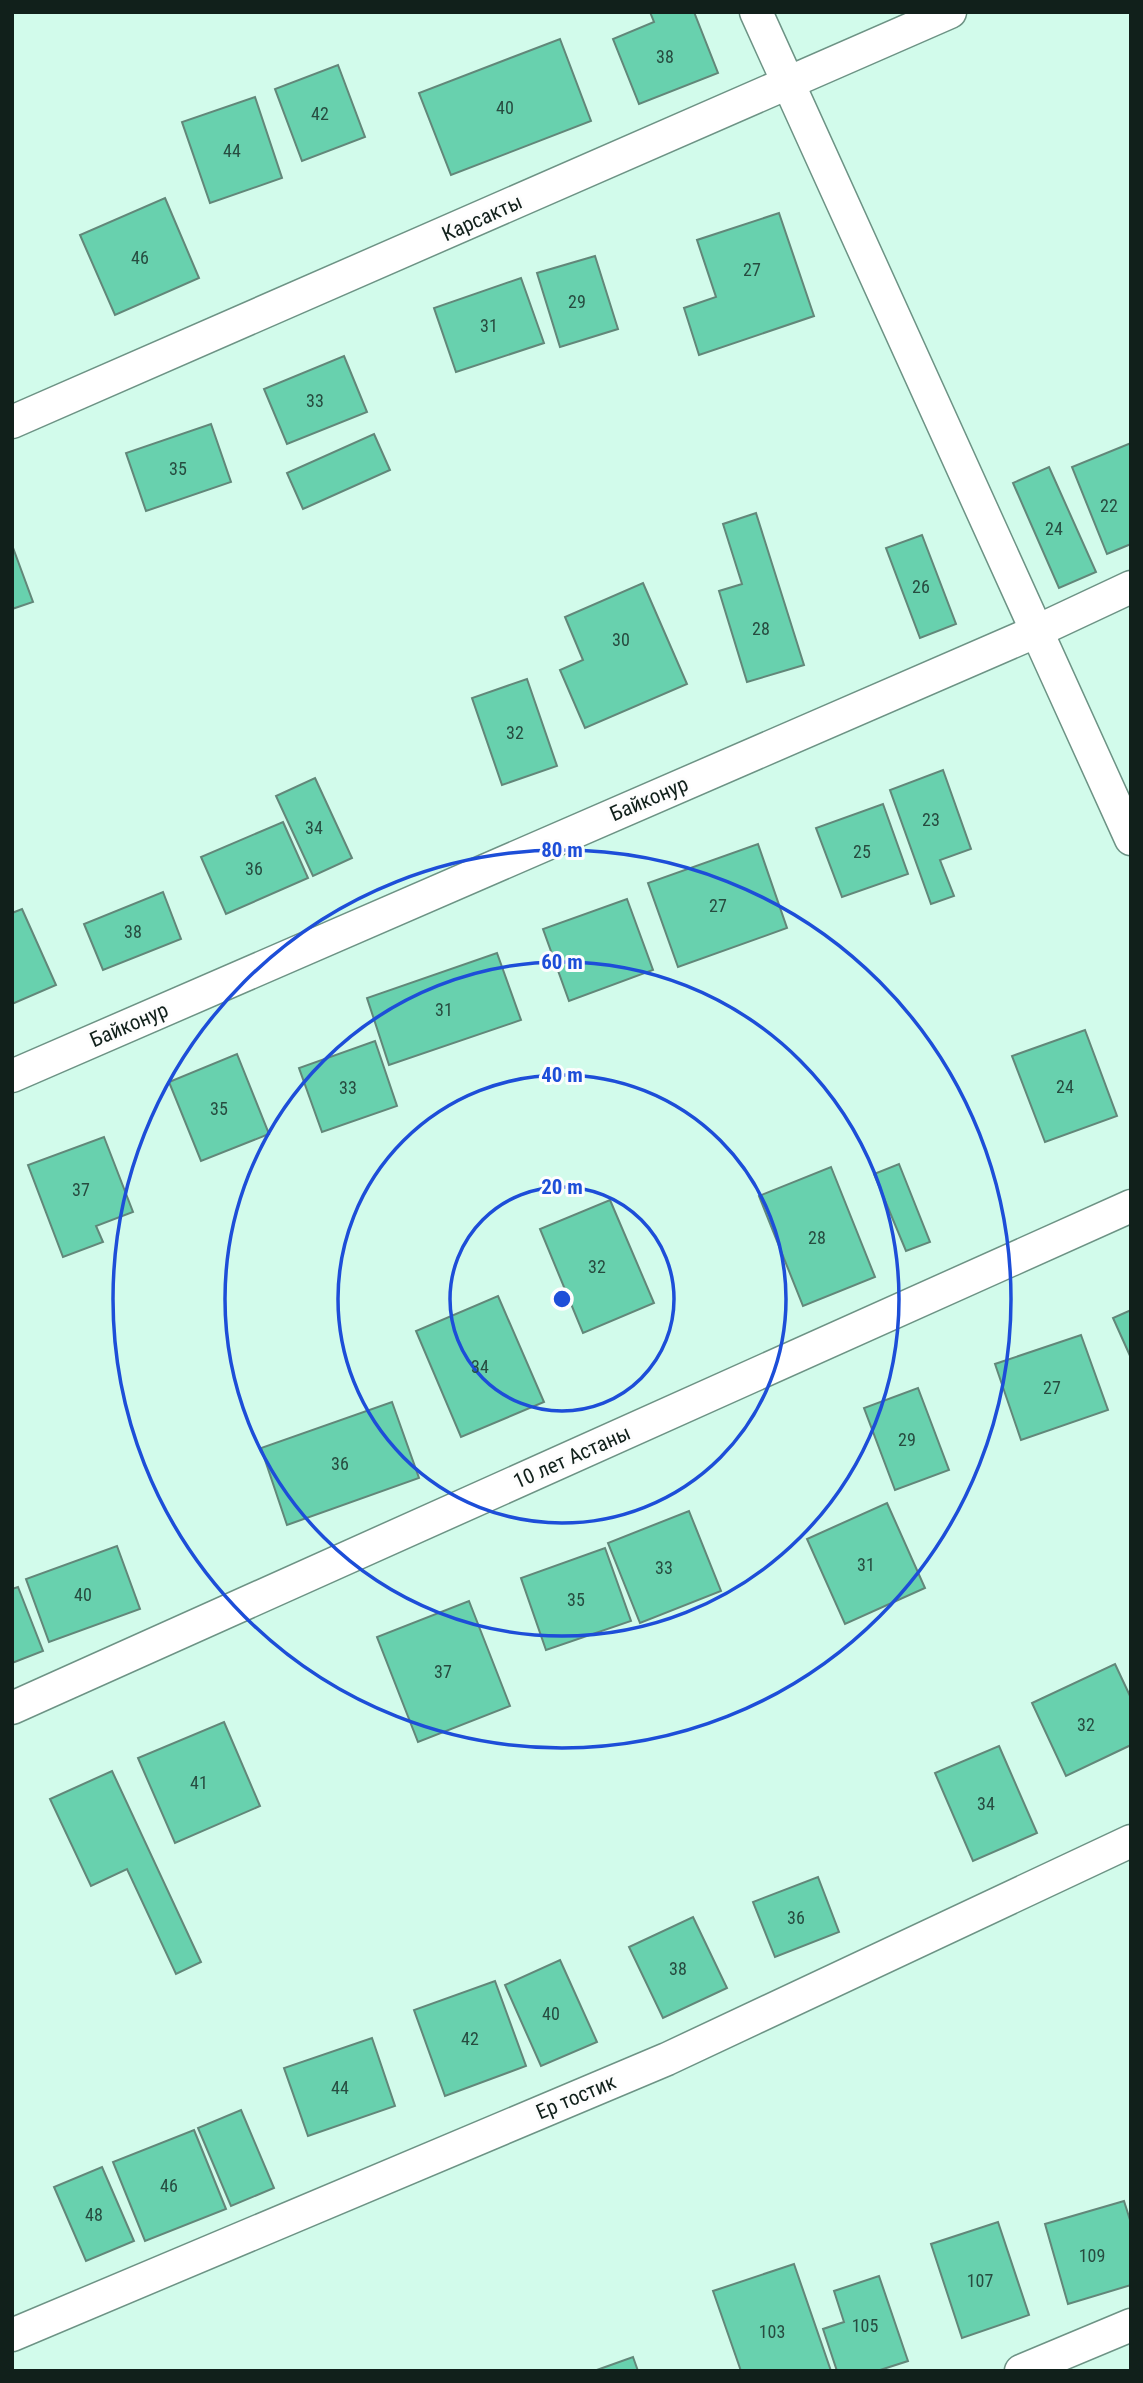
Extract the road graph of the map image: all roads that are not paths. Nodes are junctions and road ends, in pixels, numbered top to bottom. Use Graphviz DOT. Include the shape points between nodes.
graph roads {
  1 [pos="756,12"];
  2 [pos="950,12"];
  3 [pos="787,85"];
  4 [pos="12,422"];
  5 [pos="1131,587"];
  6 [pos="1035,632"];
  7 [pos="1131,839"];
  8 [pos="12,1076"];
  9 [pos="1131,1206"];
  10 [pos="12,1708"];
  11 [pos="1131,1842"];
  12 [pos="1131,2325"];
  13 [pos="12,2334"];
  14 [pos="1021,2371"];
  1 -- 3 [label="street"];
  2 -- 3 [label="street, Карсакты"];
  3 -- 4 [label="street, Карсакты"];
  3 -- 6 [label="street"];
  5 -- 6 [label="street, Байконур"];
  6 -- 7 [label="street"];
  6 -- 8 [label="street, Байконур"];
  9 -- 10 [label="street, 10 лет Астаны"];
  11 -- 13 [label="street, Ер тостик" via="667,2059"];
  12 -- 14 [label="street"];
}
